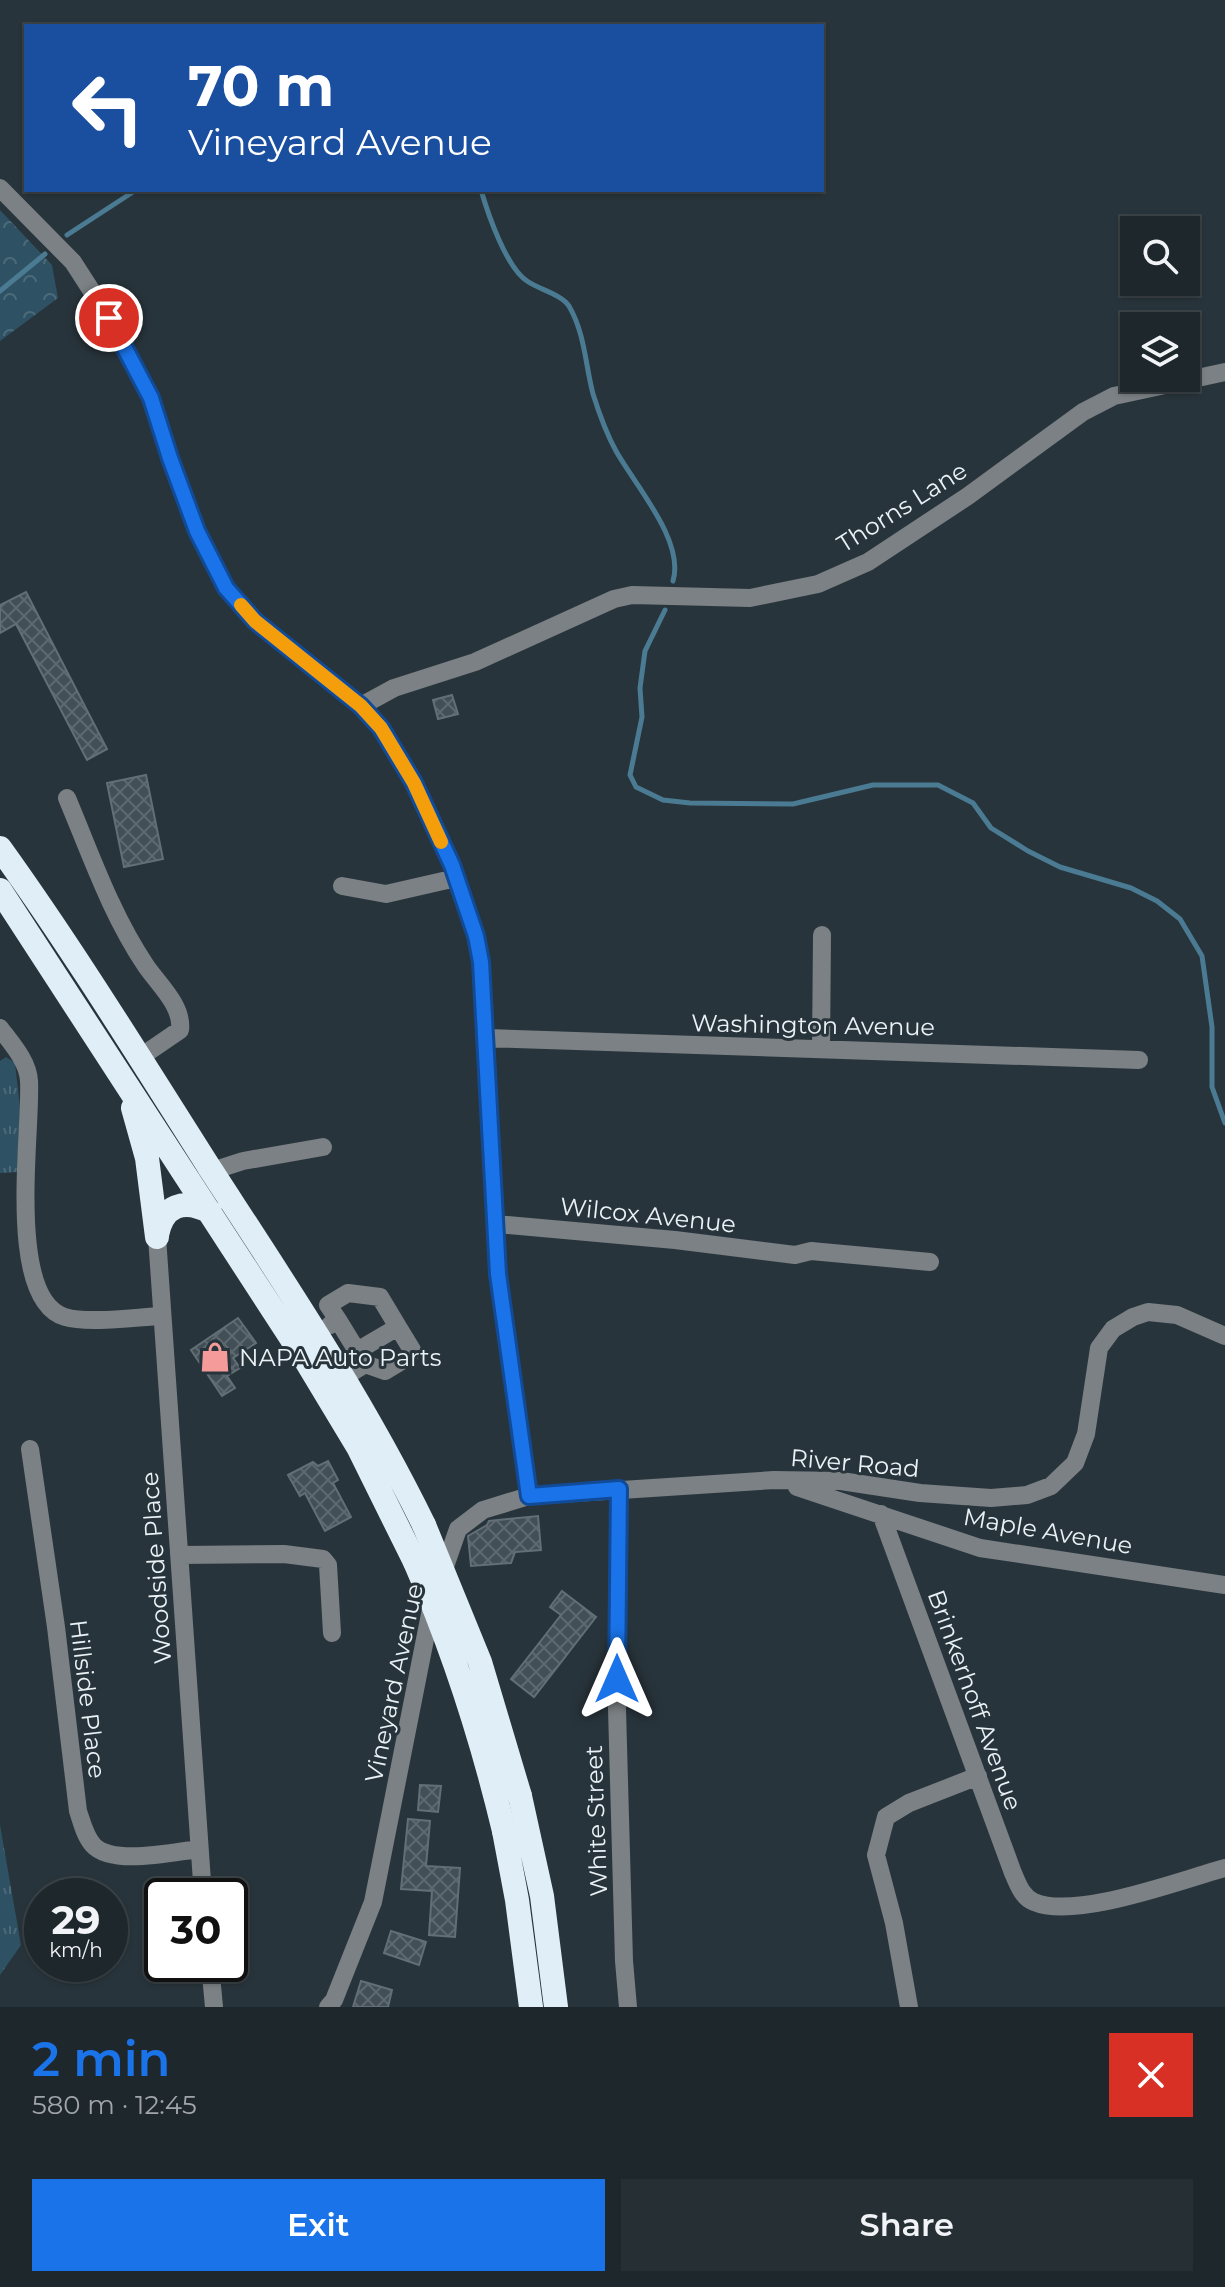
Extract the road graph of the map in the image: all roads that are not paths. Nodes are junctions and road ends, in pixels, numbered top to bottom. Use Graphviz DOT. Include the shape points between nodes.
graph roads {
  1 [pos="0,188"];
  2 [pos="1225,372"];
  3 [pos="361,706"];
  4 [pos="67,798"];
  5 [pos="0,848"];
  6 [pos="456,878"];
  7 [pos="342,886"];
  8 [pos="0,890"];
  9 [pos="822,935"];
  10 [pos="0,1028"];
  11 [pos="487,1038"];
  12 [pos="821,1049"];
  13 [pos="139,1058"];
  14 [pos="1139,1060"];
  15 [pos="113,1062"];
  16 [pos="323,1147"];
  17 [pos="212,1171"];
  18 [pos="210,1212"];
  19 [pos="497,1224"];
  20 [pos="157,1237"];
  21 [pos="930,1262"];
  22 [pos="162,1316"];
  23 [pos="338,1320"];
  24 [pos="398,1327"];
  25 [pos="316,1333"];
  26 [pos="1225,1336"];
  27 [pos="355,1364"];
  28 [pos="30,1449"];
  29 [pos="774,1480"];
  30 [pos="619,1489"];
  31 [pos="529,1496"];
  32 [pos="881,1514"];
  33 [pos="179,1555"];
  34 [pos="1225,1585"];
  35 [pos="332,1633"];
  36 [pos="978,1776"];
  37 [pos="199,1849"];
  38 [pos="1225,1868"];
  39 [pos="201,1878"];
  40 [pos="212,1982"];
  41 [pos="214,2007"];
  42 [pos="328,2007"];
  43 [pos="531,2007"];
  44 [pos="556,2007"];
  45 [pos="628,2007"];
  46 [pos="909,2007"];
  1 -- 3 [label="street" via="73,262 109,318 151,398 197,531 226,588 255,621"];
  2 -- 3 [label="street, Thorns Lane" via="1114,396 1083,412 868,562 818,584 750,598 614,599"];
  3 -- 6 [label="street" via="381,728 414,783"];
  4 -- 13 [label="street" via="102,888 181,1019 180,1030"];
  5 -- 13 [label="highway"];
  6 -- 7 [label="street" via="386,894"];
  6 -- 11 [label="street" via="476,936"];
  8 -- 15 [label="highway"];
  9 -- 12 [label="street"];
  10 -- 22 [label="street" via="29,1078 24,1201 41,1296 65,1317"];
  11 -- 12 [label="street, Washington Avenue"];
  11 -- 19 [label="street"];
  12 -- 14 [label="street, Washington Avenue"];
  13 -- 17 [label="highway"];
  15 -- 18 [label="highway"];
  15 -- 20 [label="highway" via="142,1135"];
  16 -- 17 [label="street"];
  17 -- 25 [label="highway"];
  18 -- 20 [label="highway" via="197,1205 173,1207"];
  18 -- 43 [label="highway, bridge" via="346,1426 415,1562 467,1699 504,1831"];
  19 -- 21 [label="street, Wilcox Avenue" via="795,1255 811,1251"];
  19 -- 31 [label="street" via="498,1274"];
  20 -- 22 [label="street, Woodside Place"];
  22 -- 33 [label="street, Woodside Place"];
  23 -- 24 [label="street" via="328,1305 348,1293 380,1297"];
  23 -- 25 [label="street"];
  23 -- 27 [label="street"];
  24 -- 27 [label="street"];
  24 -- 27 [label="street" via="412,1350 408,1357 385,1371"];
  25 -- 27 [label="highway"];
  26 -- 29 [label="street, River Road" via="1177,1315 1148,1312 1113,1329 1099,1348 1086,1434 1075,1463 1051,1486 1027,1495 991,1498 841,1481"];
  27 -- 44 [label="highway, bridge" via="379,1436 424,1525 480,1662 520,1796 542,1896"];
  28 -- 37 [label="street, Hillside Place" via="85,1834 110,1855"];
  29 -- 30 [label="street, River Road"];
  29 -- 32 [label="street, Maple Avenue"];
  30 -- 31 [label="street, Vineyard Avenue"];
  30 -- 45 [label="street, White Street" via="617,1709"];
  31 -- 42 [label="street, Vineyard Avenue" via="483,1510 458,1529 429,1611 373,1902"];
  32 -- 34 [label="street, Maple Avenue" via="980,1548"];
  32 -- 36 [label="street, Brinkerhoff Avenue"];
  33 -- 35 [label="street" via="323,1559 328,1565"];
  33 -- 37 [label="street, Woodside Place"];
  36 -- 38 [label="street, Brinkerhoff Avenue" via="1013,1873 1030,1899 1053,1906 1097,1904"];
  36 -- 46 [label="street" via="886,1817 876,1855"];
  37 -- 39 [label="street, Woodside Place"];
  40 -- 41 [label="street"];
}
